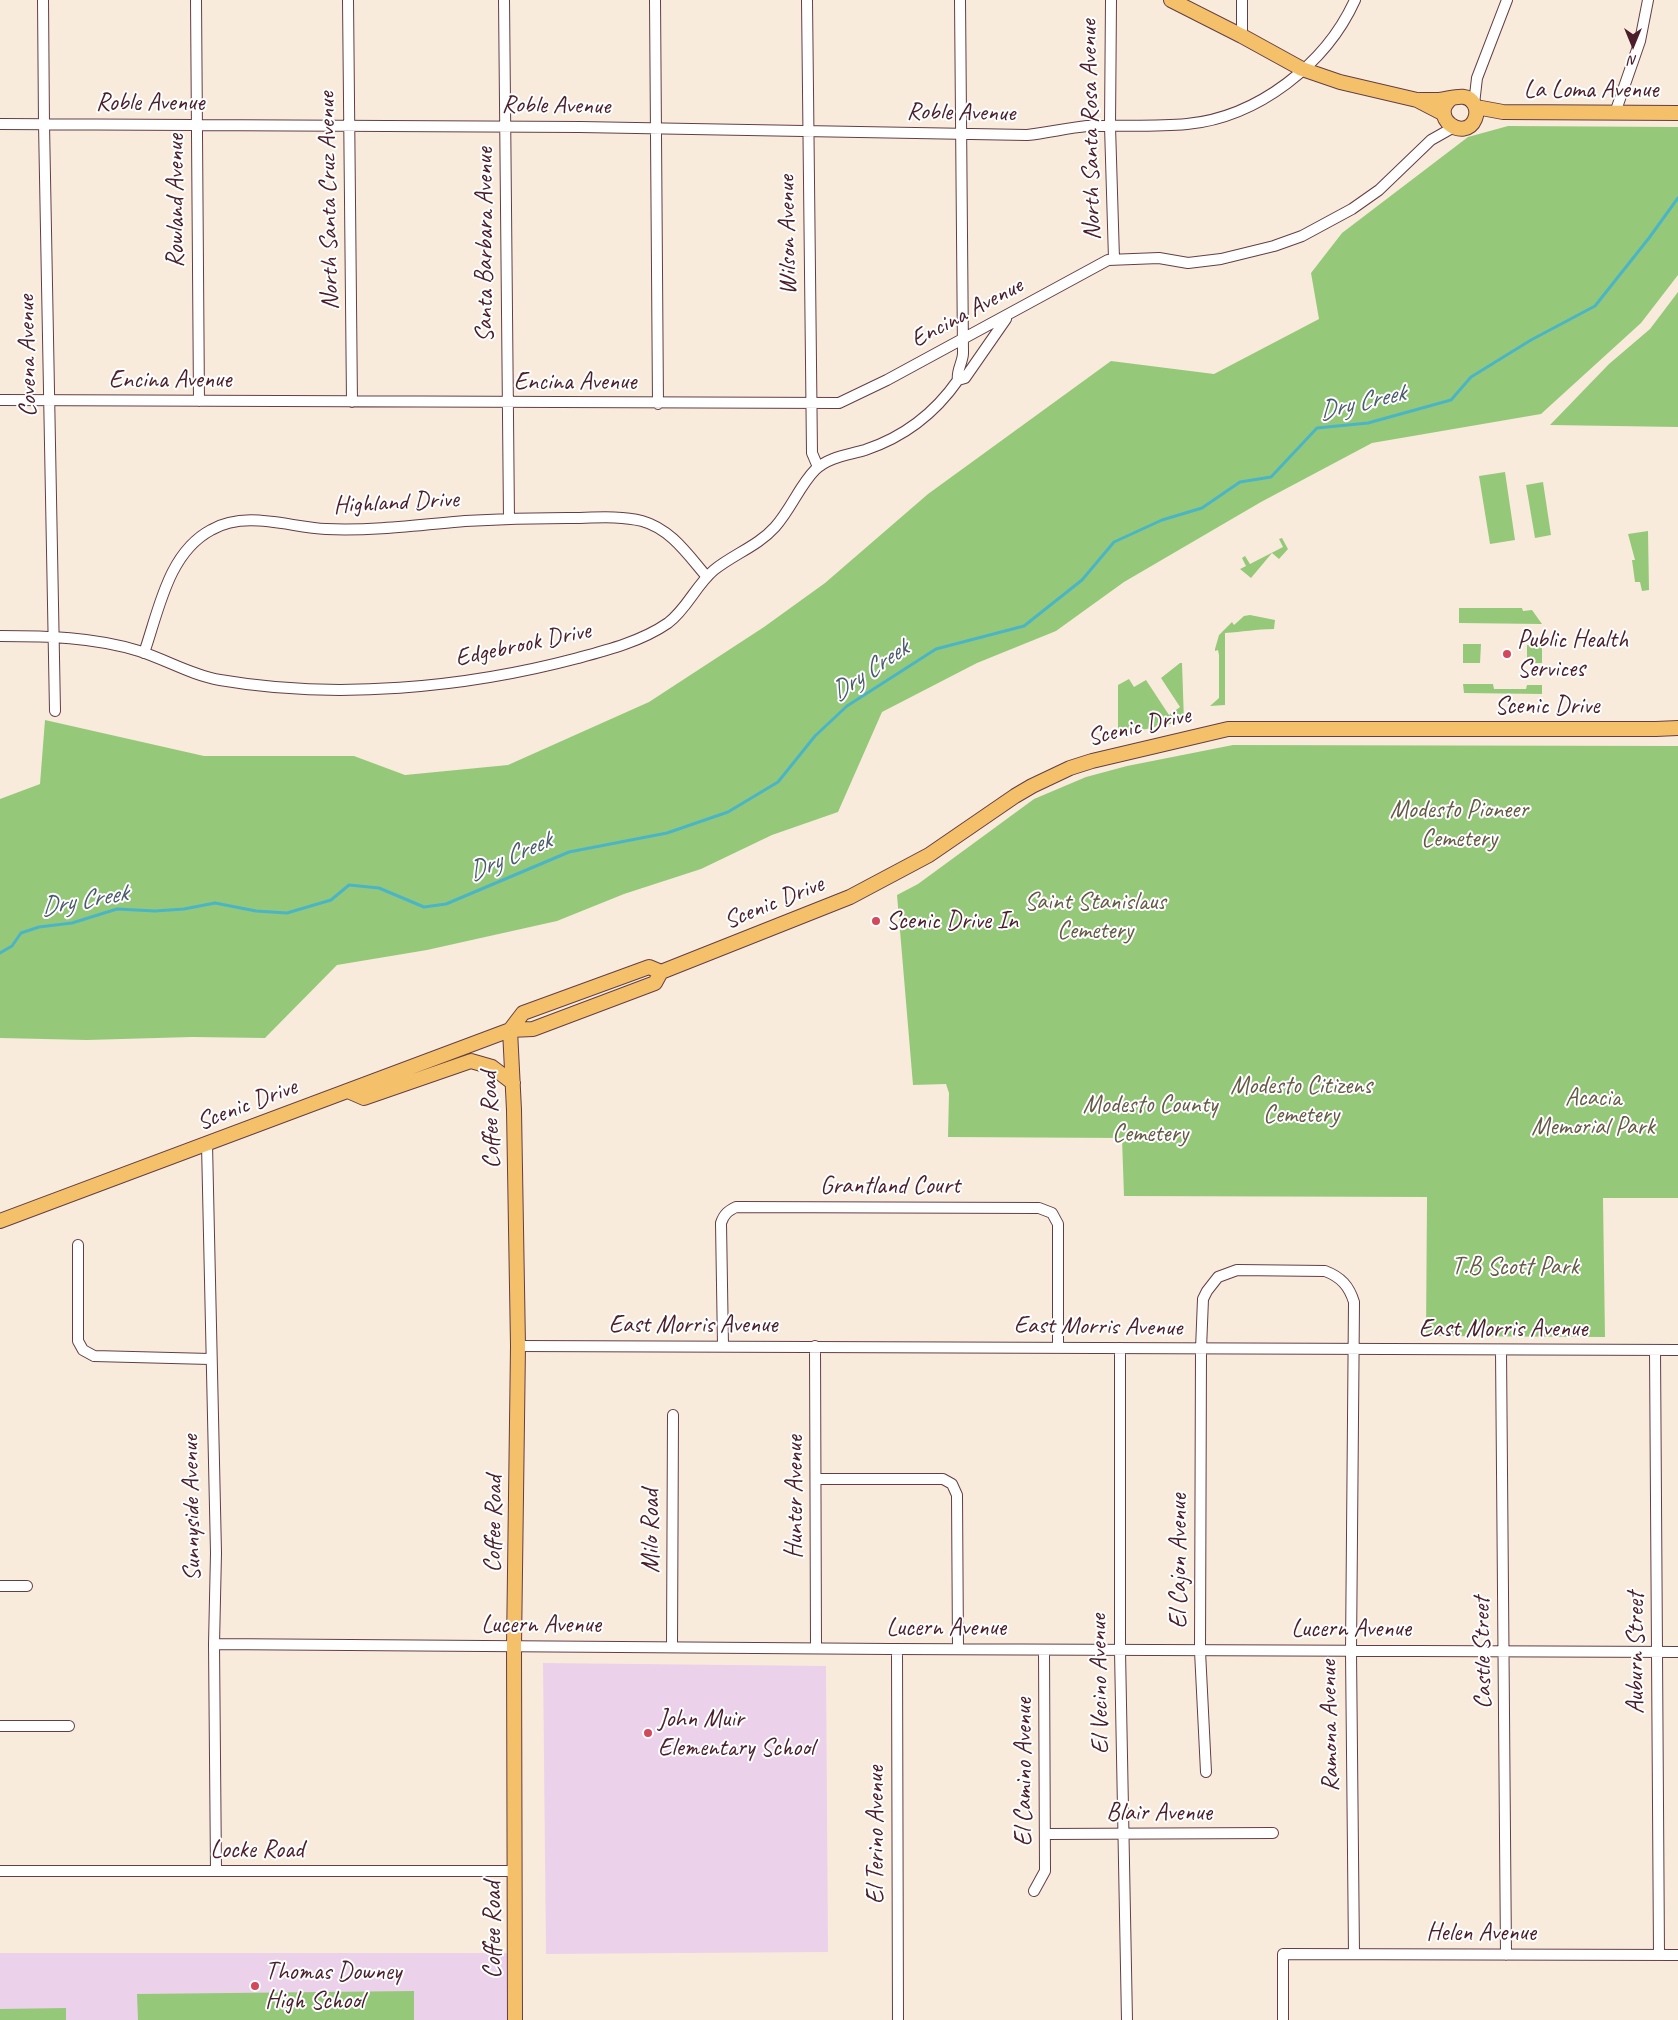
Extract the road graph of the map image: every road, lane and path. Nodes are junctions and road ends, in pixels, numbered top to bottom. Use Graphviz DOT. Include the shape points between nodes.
graph roads {
  1 [pos="43,0"];
  2 [pos="196,0"];
  3 [pos="348,0"];
  4 [pos="504,0"];
  5 [pos="655,0"];
  6 [pos="807,0"];
  7 [pos="960,0"];
  8 [pos="1111,0"];
  9 [pos="1170,0"];
  10 [pos="1242,0"];
  11 [pos="1355,0"];
  12 [pos="1507,0"];
  13 [pos="1648,0"];
  14 [pos="1242,36"];
  15 [pos="1302,69"];
  16 [pos="1477,78"];
  17 [pos="1457,97"];
  18 [pos="1416,100"];
  19 [pos="1475,105"];
  20 [pos="1503,112"];
  21 [pos="1615,113"];
  22 [pos="1678,113"];
  23 [pos="1444,115"];
  24 [pos="1474,122"];
  25 [pos="0,124"];
  26 [pos="44,124"];
  27 [pos="197,125"];
  28 [pos="349,126"];
  29 [pos="1110,126"];
  30 [pos="505,127"];
  31 [pos="1454,128"];
  32 [pos="657,129"];
  33 [pos="808,131"];
  34 [pos="961,134"];
  35 [pos="1431,140"];
  36 [pos="1114,259"];
  37 [pos="1009,315"];
  38 [pos="963,339"];
  39 [pos="958,380"];
  40 [pos="0,400"];
  41 [pos="50,400"];
  42 [pos="199,401"];
  43 [pos="352,402"];
  44 [pos="508,402"];
  45 [pos="658,404"];
  46 [pos="812,404"];
  47 [pos="818,467"];
  48 [pos="509,519"];
  49 [pos="707,577"];
  50 [pos="0,636"];
  51 [pos="55,637"];
  52 [pos="144,653"];
  53 [pos="55,711"];
  54 [pos="1678,728"];
  55 [pos="510,1030"];
  56 [pos="513,1084"];
  57 [pos="348,1091"];
  58 [pos="207,1144"];
  59 [pos="0,1221"];
  60 [pos="78,1245"];
  61 [pos="518,1346"];
  62 [pos="723,1346"];
  63 [pos="815,1346"];
  64 [pos="1058,1347"];
  65 [pos="1120,1348"];
  66 [pos="1354,1348"];
  67 [pos="1201,1349"];
  68 [pos="1501,1350"];
  69 [pos="1655,1350"];
  70 [pos="1678,1350"];
  71 [pos="210,1359"];
  72 [pos="673,1415"];
  73 [pos="816,1479"];
  74 [pos="0,1586"];
  75 [pos="27,1586"];
  76 [pos="214,1644"];
  77 [pos="514,1646"];
  78 [pos="672,1647"];
  79 [pos="816,1648"];
  80 [pos="898,1649"];
  81 [pos="958,1649"];
  82 [pos="1044,1650"];
  83 [pos="1120,1651"];
  84 [pos="1200,1651"];
  85 [pos="1351,1651"];
  86 [pos="1504,1651"];
  87 [pos="1658,1651"];
  88 [pos="1678,1652"];
  89 [pos="0,1726"];
  90 [pos="69,1726"];
  91 [pos="1206,1772"];
  92 [pos="1046,1834"];
  93 [pos="1124,1834"];
  94 [pos="1273,1834"];
  95 [pos="0,1871"];
  96 [pos="515,1871"];
  97 [pos="216,1872"];
  98 [pos="1034,1891"];
  99 [pos="1354,1954"];
  100 [pos="1506,1955"];
  101 [pos="1659,1955"];
  102 [pos="1678,1955"];
  103 [pos="515,2020"];
  104 [pos="898,2020"];
  105 [pos="1127,2020"];
  106 [pos="1283,2020"];
  1 -- 26 [label="street, Covena Avenue"];
  2 -- 27 [label="street, Rowland Avenue"];
  3 -- 28 [label="street, North Santa Cruz Avenue"];
  4 -- 30 [label="street, Santa Barbara Avenue"];
  5 -- 32 [label="street"];
  6 -- 33 [label="street, Wilson Avenue"];
  7 -- 34 [label="street, Edgebrook Drive"];
  8 -- 29 [label="street, North Santa Rosa Avenue"];
  9 -- 14 [label="main road"];
  10 -- 14 [label="street"];
  11 -- 15 [label="street, Roble Avenue" via="1328,42"];
  12 -- 16 [label="street"];
  13 -- 21 [label="street" via="1630,73"];
  14 -- 15 [label="main road"];
  15 -- 18 [label="main road" via="1340,82"];
  15 -- 29 [label="street, Roble Avenue" via="1268,96 1228,115 1188,124"];
  16 -- 17 [label="street"];
  16 -- 19 [label="street"];
  17 -- 18 [label="main road"];
  17 -- 19 [label="main road" via="1468,98"];
  17 -- 23 [label="main road" via="1445,106"];
  18 -- 23 [label="main road"];
  19 -- 20 [label="main road, La Loma Avenue"];
  19 -- 24 [label="main road"];
  20 -- 21 [label="main road, La Loma Avenue"];
  20 -- 24 [label="main road, La Loma Avenue"];
  21 -- 22 [label="main road, La Loma Avenue"];
  23 -- 31 [label="main road"];
  23 -- 35 [label="street"];
  24 -- 31 [label="main road" via="1464,128"];
  25 -- 26 [label="street, Roble Avenue"];
  26 -- 27 [label="street, Roble Avenue"];
  26 -- 41 [label="street, Covena Avenue"];
  27 -- 28 [label="street, Roble Avenue"];
  27 -- 42 [label="street, Rowland Avenue"];
  28 -- 30 [label="street, Roble Avenue"];
  28 -- 43 [label="street, North Santa Cruz Avenue"];
  29 -- 34 [label="street, Roble Avenue" via="1086,126 1027,135"];
  29 -- 36 [label="street, North Santa Rosa Avenue"];
  30 -- 32 [label="street, Roble Avenue"];
  30 -- 44 [label="street, Santa Barbara Avenue"];
  31 -- 35 [label="street"];
  32 -- 33 [label="street, Roble Avenue"];
  32 -- 45 [label="street"];
  33 -- 34 [label="street, Roble Avenue"];
  33 -- 46 [label="street, Wilson Avenue"];
  34 -- 38 [label="street, Edgebrook Drive"];
  35 -- 36 [label="street" via="1372,195 1331,221 1292,239 1248,254 1188,263 1159,258"];
  36 -- 37 [label="street, Encina Avenue"];
  37 -- 38 [label="street, Encina Avenue"];
  37 -- 39 [label="street, Edgebrook Drive" via="965,378"];
  38 -- 39 [label="street, Edgebrook Drive"];
  38 -- 46 [label="street, Encina Avenue" via="844,402"];
  39 -- 47 [label="street, Edgebrook Drive" via="933,410 907,430"];
  40 -- 41 [label="street, Encina Avenue"];
  41 -- 42 [label="street, Encina Avenue"];
  41 -- 51 [label="street, Covena Avenue"];
  42 -- 43 [label="street, Encina Avenue"];
  43 -- 44 [label="street, Encina Avenue"];
  44 -- 45 [label="street, Encina Avenue"];
  44 -- 48 [label="street, Santa Barbara Avenue"];
  45 -- 46 [label="street, Encina Avenue"];
  46 -- 47 [label="street, Wilson Avenue" via="812,455"];
  47 -- 49 [label="street, Edgebrook Drive" via="788,511 766,536"];
  48 -- 49 [label="street, Highland Drive" via="643,521 669,534"];
  48 -- 52 [label="street, Highland Drive" via="355,529 247,520 223,524 204,533 183,554 169,581"];
  49 -- 52 [label="street, Edgebrook Drive" via="671,620 646,635 608,650 553,665 481,678 378,688 271,686 206,678"];
  50 -- 51 [label="street, Edgebrook Drive"];
  51 -- 52 [label="street, Edgebrook Drive" via="102,642"];
  51 -- 53 [label="street, Covena Avenue"];
  54 -- 55 [label="main road, Scenic Drive" via="1228,729 1092,761 1043,780 929,855 881,881 661,972 649,967 523,1013"];
  55 -- 56 [label="main road, Coffee Road"];
  55 -- 57 [label="main road, Scenic Drive"];
  56 -- 57 [label="main road" via="492,1067 471,1061 364,1098"];
  56 -- 61 [label="main road, Coffee Road"];
  57 -- 58 [label="main road, Scenic Drive"];
  58 -- 59 [label="main road, Scenic Drive"];
  58 -- 71 [label="street, Sunnyside Avenue"];
  60 -- 71 [label="street" via="78,1341 83,1350 94,1356"];
  61 -- 62 [label="street, East Morris Avenue"];
  61 -- 77 [label="main road, Coffee Road"];
  62 -- 63 [label="street, East Morris Avenue"];
  62 -- 64 [label="street, Grantland Court" via="721,1223 724,1216 736,1207 1046,1209 1058,1224"];
  63 -- 64 [label="street, East Morris Avenue"];
  63 -- 73 [label="street, Hunter Avenue"];
  64 -- 65 [label="street, East Morris Avenue"];
  65 -- 67 [label="street, East Morris Avenue"];
  65 -- 83 [label="street, El Vecino Avenue"];
  66 -- 67 [label="street, East Morris Avenue"];
  66 -- 67 [label="street, Ramona Avenue" via="1354,1302 1340,1279 1321,1270 1237,1270 1218,1277 1207,1290 1203,1299"];
  66 -- 68 [label="street, East Morris Avenue"];
  66 -- 85 [label="street, Ramona Avenue"];
  67 -- 84 [label="street, El Cajon Avenue"];
  68 -- 69 [label="street, East Morris Avenue"];
  68 -- 86 [label="street, Castle Street"];
  69 -- 70 [label="street, East Morris Avenue"];
  69 -- 87 [label="street, Auburn Street"];
  71 -- 76 [label="street, Sunnyside Avenue" via="216,1553"];
  72 -- 78 [label="street, Milo Road"];
  73 -- 79 [label="street, Hunter Avenue"];
  73 -- 81 [label="street" via="943,1480 952,1484 957,1495"];
  74 -- 75 [label="street"];
  76 -- 77 [label="street, Lucern Avenue"];
  76 -- 97 [label="street, Sunnyside Avenue"];
  77 -- 78 [label="street, Lucern Avenue"];
  77 -- 96 [label="main road, Coffee Road"];
  78 -- 79 [label="street, Lucern Avenue"];
  79 -- 80 [label="street, Lucern Avenue"];
  80 -- 81 [label="street, Lucern Avenue"];
  80 -- 104 [label="street, El Terino Avenue"];
  81 -- 82 [label="street, Lucern Avenue"];
  82 -- 83 [label="street, Lucern Avenue"];
  82 -- 92 [label="street, El Camino Avenue"];
  83 -- 84 [label="street, Lucern Avenue"];
  83 -- 93 [label="street, El Vecino Avenue"];
  84 -- 85 [label="street, Lucern Avenue"];
  84 -- 91 [label="street, El Cajon Avenue"];
  85 -- 86 [label="street, Lucern Avenue"];
  85 -- 99 [label="street, Ramona Avenue"];
  86 -- 87 [label="street, Lucern Avenue"];
  86 -- 100 [label="street, Castle Street"];
  87 -- 88 [label="street, Lucern Avenue"];
  87 -- 101 [label="street, Auburn Street"];
  89 -- 90 [label="street"];
  92 -- 93 [label="street, Blair Avenue"];
  92 -- 98 [label="street, El Camino Avenue" via="1045,1871"];
  93 -- 94 [label="street, Blair Avenue"];
  93 -- 105 [label="street, El Vecino Avenue"];
  95 -- 97 [label="street, Locke Road"];
  96 -- 97 [label="street, Locke Road"];
  96 -- 103 [label="main road, Coffee Road"];
  99 -- 100 [label="street, Helen Avenue"];
  99 -- 106 [label="street, Helen Avenue" via="1283,1954"];
  100 -- 101 [label="street, Helen Avenue"];
  101 -- 102 [label="street, Helen Avenue"];
}
